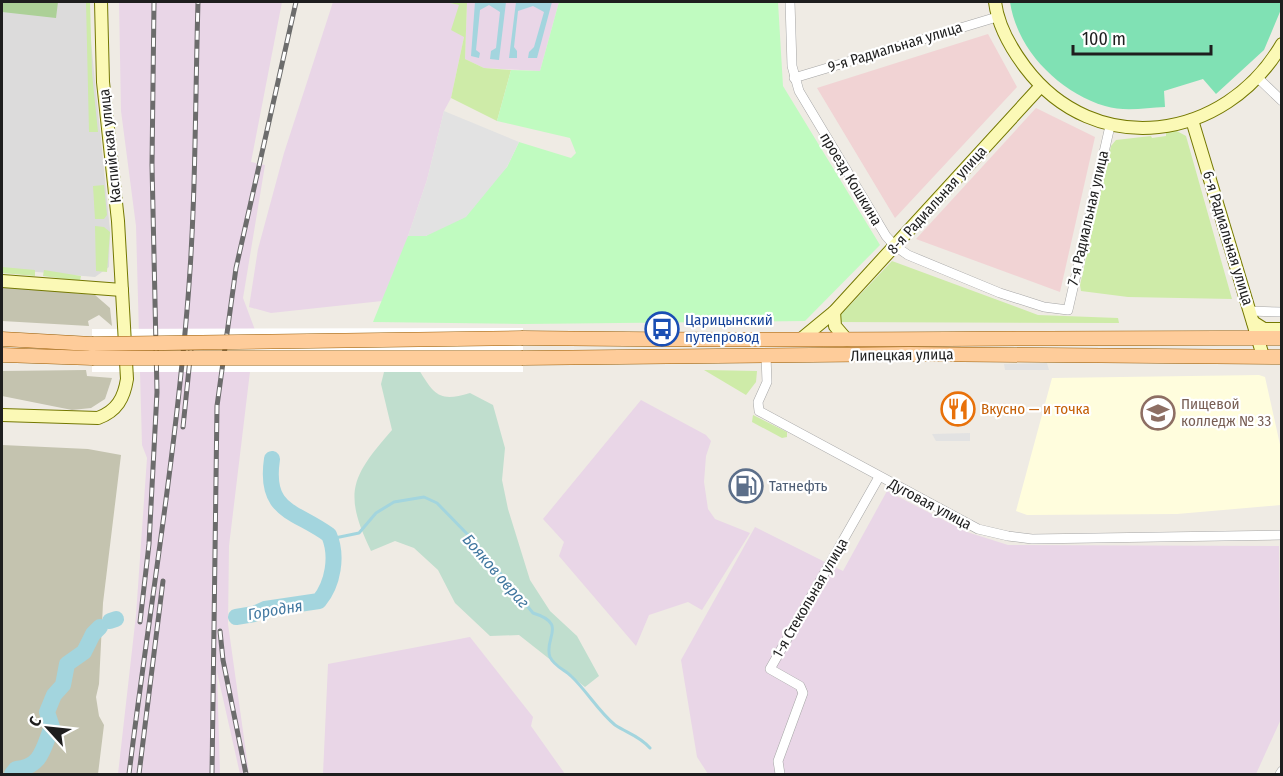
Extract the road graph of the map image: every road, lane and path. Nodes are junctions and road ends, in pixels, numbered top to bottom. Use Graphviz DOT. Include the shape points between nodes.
graph roads {
  1 [pos="101,2"];
  2 [pos="790,2"];
  3 [pos="995,2"];
  4 [pos="997,16"];
  5 [pos="1281,44"];
  6 [pos="794,78"];
  7 [pos="1258,78"];
  8 [pos="1040,87"];
  9 [pos="1281,101"];
  10 [pos="1192,120"];
  11 [pos="1110,126"];
  12 [pos="895,246"];
  13 [pos="2,281"];
  14 [pos="122,290"];
  15 [pos="1068,310"];
  16 [pos="834,312"];
  17 [pos="1281,312"];
  18 [pos="1251,316"];
  19 [pos="1281,329"];
  20 [pos="1257,338"];
  21 [pos="1281,338"];
  22 [pos="2,339"];
  23 [pos="800,340"];
  24 [pos="847,340"];
  25 [pos="2,355"];
  26 [pos="766,356"];
  27 [pos="1263,356"];
  28 [pos="1281,357"];
  29 [pos="2,415"];
  30 [pos="879,477"];
  31 [pos="1281,535"];
  32 [pos="780,774"];
  1 -- 14 [label="main road, Каспийская улица" via="103,82"];
  2 -- 6 [label="street, проезд Кошкина"];
  3 -- 4 [label="main road"];
  4 -- 6 [label="street, 9-я Радиальная улица"];
  4 -- 8 [label="main road" via="1019,59"];
  5 -- 7 [label="main road"];
  6 -- 12 [label="street, проезд Кошкина" via="843,167"];
  7 -- 9 [label="street"];
  7 -- 10 [label="main road" via="1225,104"];
  8 -- 11 [label="main road" via="1067,107"];
  8 -- 12 [label="main road, 8-я Радиальная улица"];
  10 -- 11 [label="main road" via="1148,128"];
  10 -- 18 [label="main road, 6-я Радиальная улица"];
  11 -- 15 [label="street, 7-я Радиальная улица"];
  12 -- 15 [label="street, проезд Кошкина" via="1000,293"];
  12 -- 16 [label="main road, 8-я Радиальная улица"];
  13 -- 14 [label="main road"];
  14 -- 29 [label="main road, Каспийская улица" via="127,379 118,406 109,414 85,419"];
  16 -- 23 [label="main road, 8-я Радиальная улица"];
  16 -- 24 [label="main road" via="835,326"];
  17 -- 18 [label="street"];
  18 -- 19 [label="main road" via="1264,328"];
  18 -- 20 [label="main road, 6-я Радиальная улица"];
  20 -- 21 [label="main road, Липецкая улица"];
  20 -- 24 [label="main road, Липецкая улица"];
  20 -- 27 [label="main road, 6-я Радиальная улица"];
  22 -- 23 [label="main road, Липецкая улица, bridge" via="92,344"];
  23 -- 24 [label="main road, Липецкая улица"];
  25 -- 26 [label="main road, Липецкая улица, bridge"];
  26 -- 27 [label="main road, Липецкая улица"];
  26 -- 30 [label="street, Дуговая улица" via="767,382 758,402 759,411"];
  27 -- 28 [label="main road, Липецкая улица"];
  30 -- 31 [label="street, Дуговая улица" via="978,530 1008,537"];
  30 -- 32 [label="street, 1-я Стекольная улица" via="770,669 800,686 803,693 778,761"];
}
